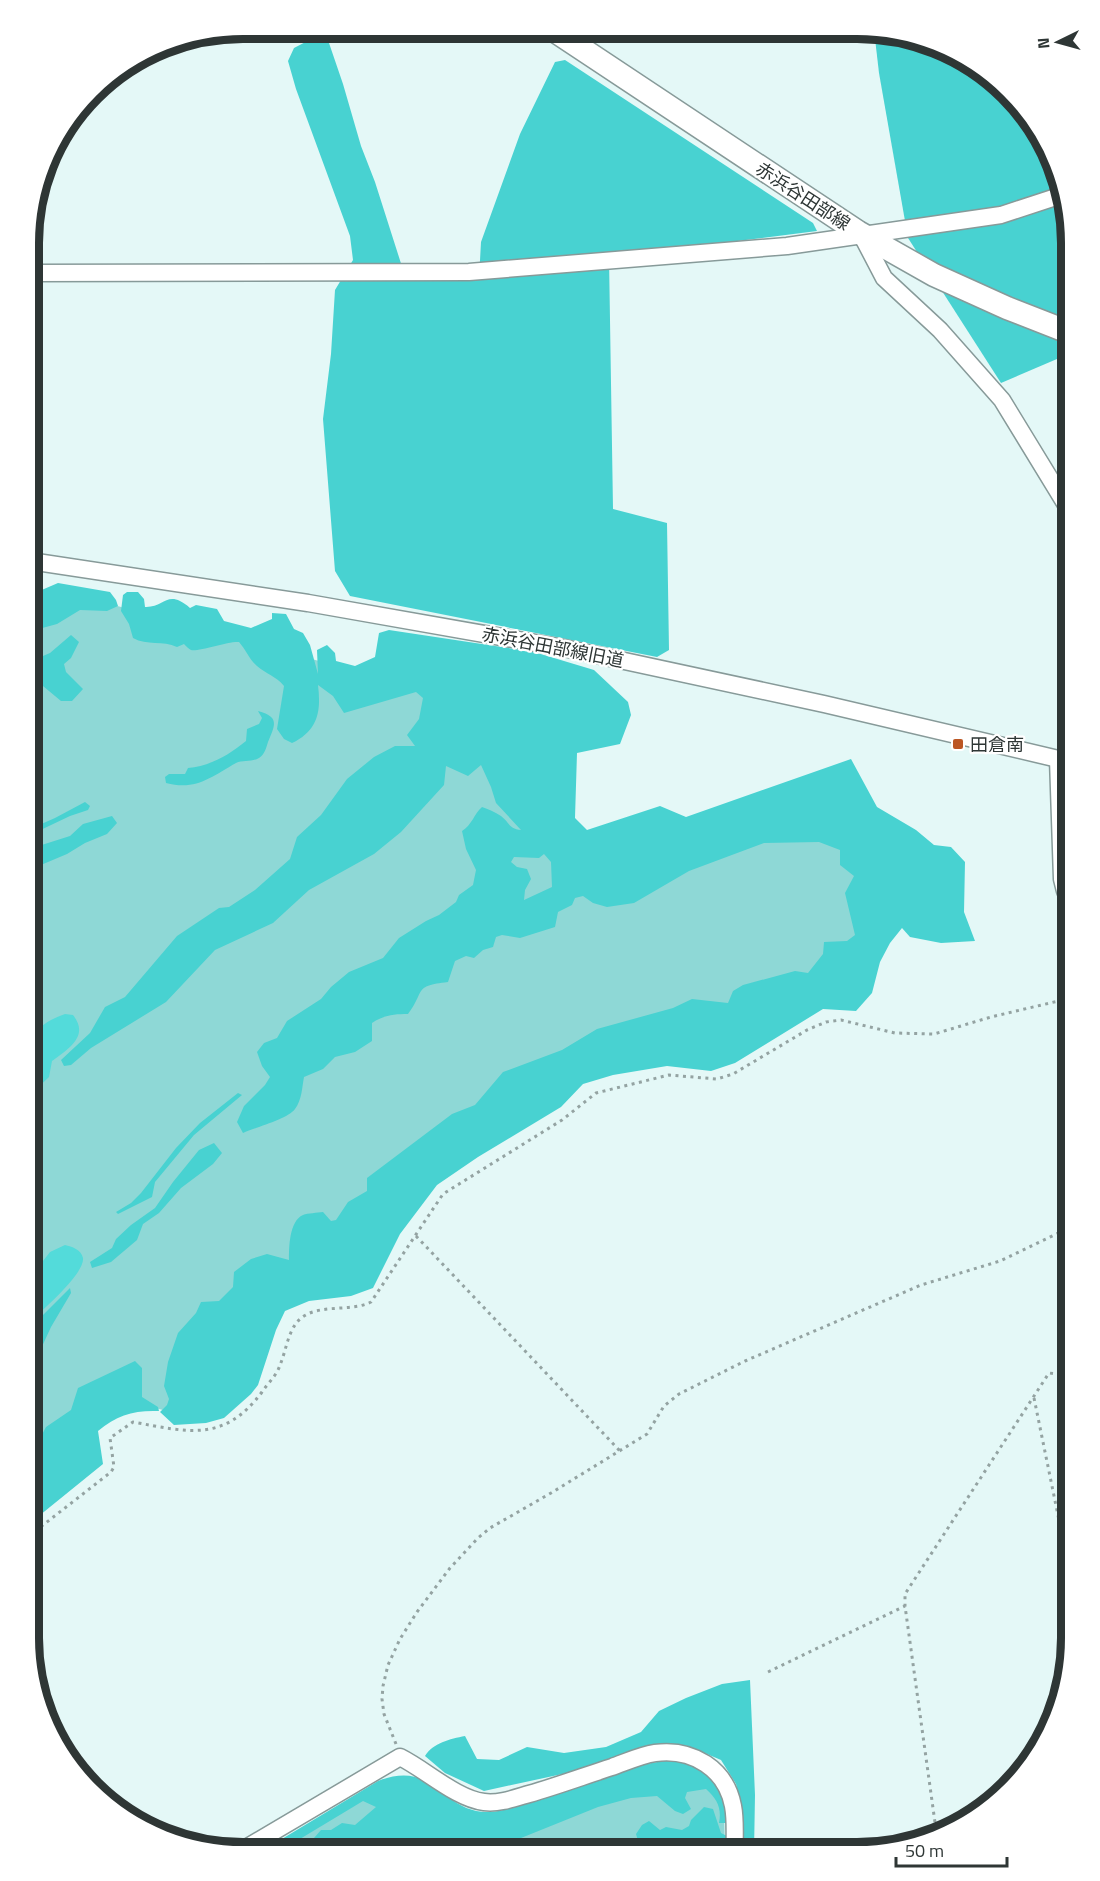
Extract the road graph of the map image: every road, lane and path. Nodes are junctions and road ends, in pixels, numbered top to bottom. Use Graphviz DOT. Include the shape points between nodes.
graph roads {
  1 [pos="567,39"];
  2 [pos="1056,197"];
  3 [pos="861,234"];
  4 [pos="39,273"];
  5 [pos="1061,329"];
  6 [pos="1061,497"];
  7 [pos="39,562"];
  8 [pos="1061,759"];
  9 [pos="1061,1000"];
  10 [pos="1061,1232"];
  11 [pos="416,1236"];
  12 [pos="1061,1375"];
  13 [pos="1034,1398"];
  14 [pos="620,1451"];
  15 [pos="39,1528"];
  16 [pos="1061,1530"];
  17 [pos="905,1606"];
  18 [pos="768,1672"];
  19 [pos="400,1757"];
  20 [pos="935,1826"];
  21 [pos="256,1842"];
  22 [pos="735,1842"];
  1 -- 3 [label="main road, 赤浜谷田部線"];
  2 -- 3 [label="street" via="1001,215"];
  3 -- 4 [label="street" via="787,246 469,272"];
  3 -- 5 [label="main road, 赤浜谷田部線" via="934,275"];
  3 -- 6 [label="street" via="884,278 940,330 1002,400"];
  7 -- 8 [label="street, 赤浜谷田部線旧道" via="308,603 564,648"];
  9 -- 11 [label="path" via="934,1034 895,1033 841,1020 826,1022 717,1079 669,1075 596,1093 562,1120 443,1194"];
  10 -- 14 [label="path" via="1000,1261 921,1285 744,1361 679,1394 664,1406 647,1434"];
  11 -- 14 [label="path"];
  11 -- 15 [label="path" via="371,1302 314,1312 292,1327 279,1368 256,1399 234,1419 202,1432 133,1422 110,1438 114,1467 111,1472"];
  12 -- 13 [label="path" via="1049,1373"];
  13 -- 16 [label="path"];
  13 -- 17 [label="path" via="905,1594"];
  14 -- 19 [label="path" via="490,1528 450,1568 417,1612 388,1665 383,1686 384,1713"];
  17 -- 18 [label="path"];
  17 -- 20 [label="path"];
  19 -- 21 [label="street"];
  19 -- 22 [label="street" via="467,1799 486,1802 563,1784 652,1753 682,1753 708,1764 721,1777 734,1808"];
}
